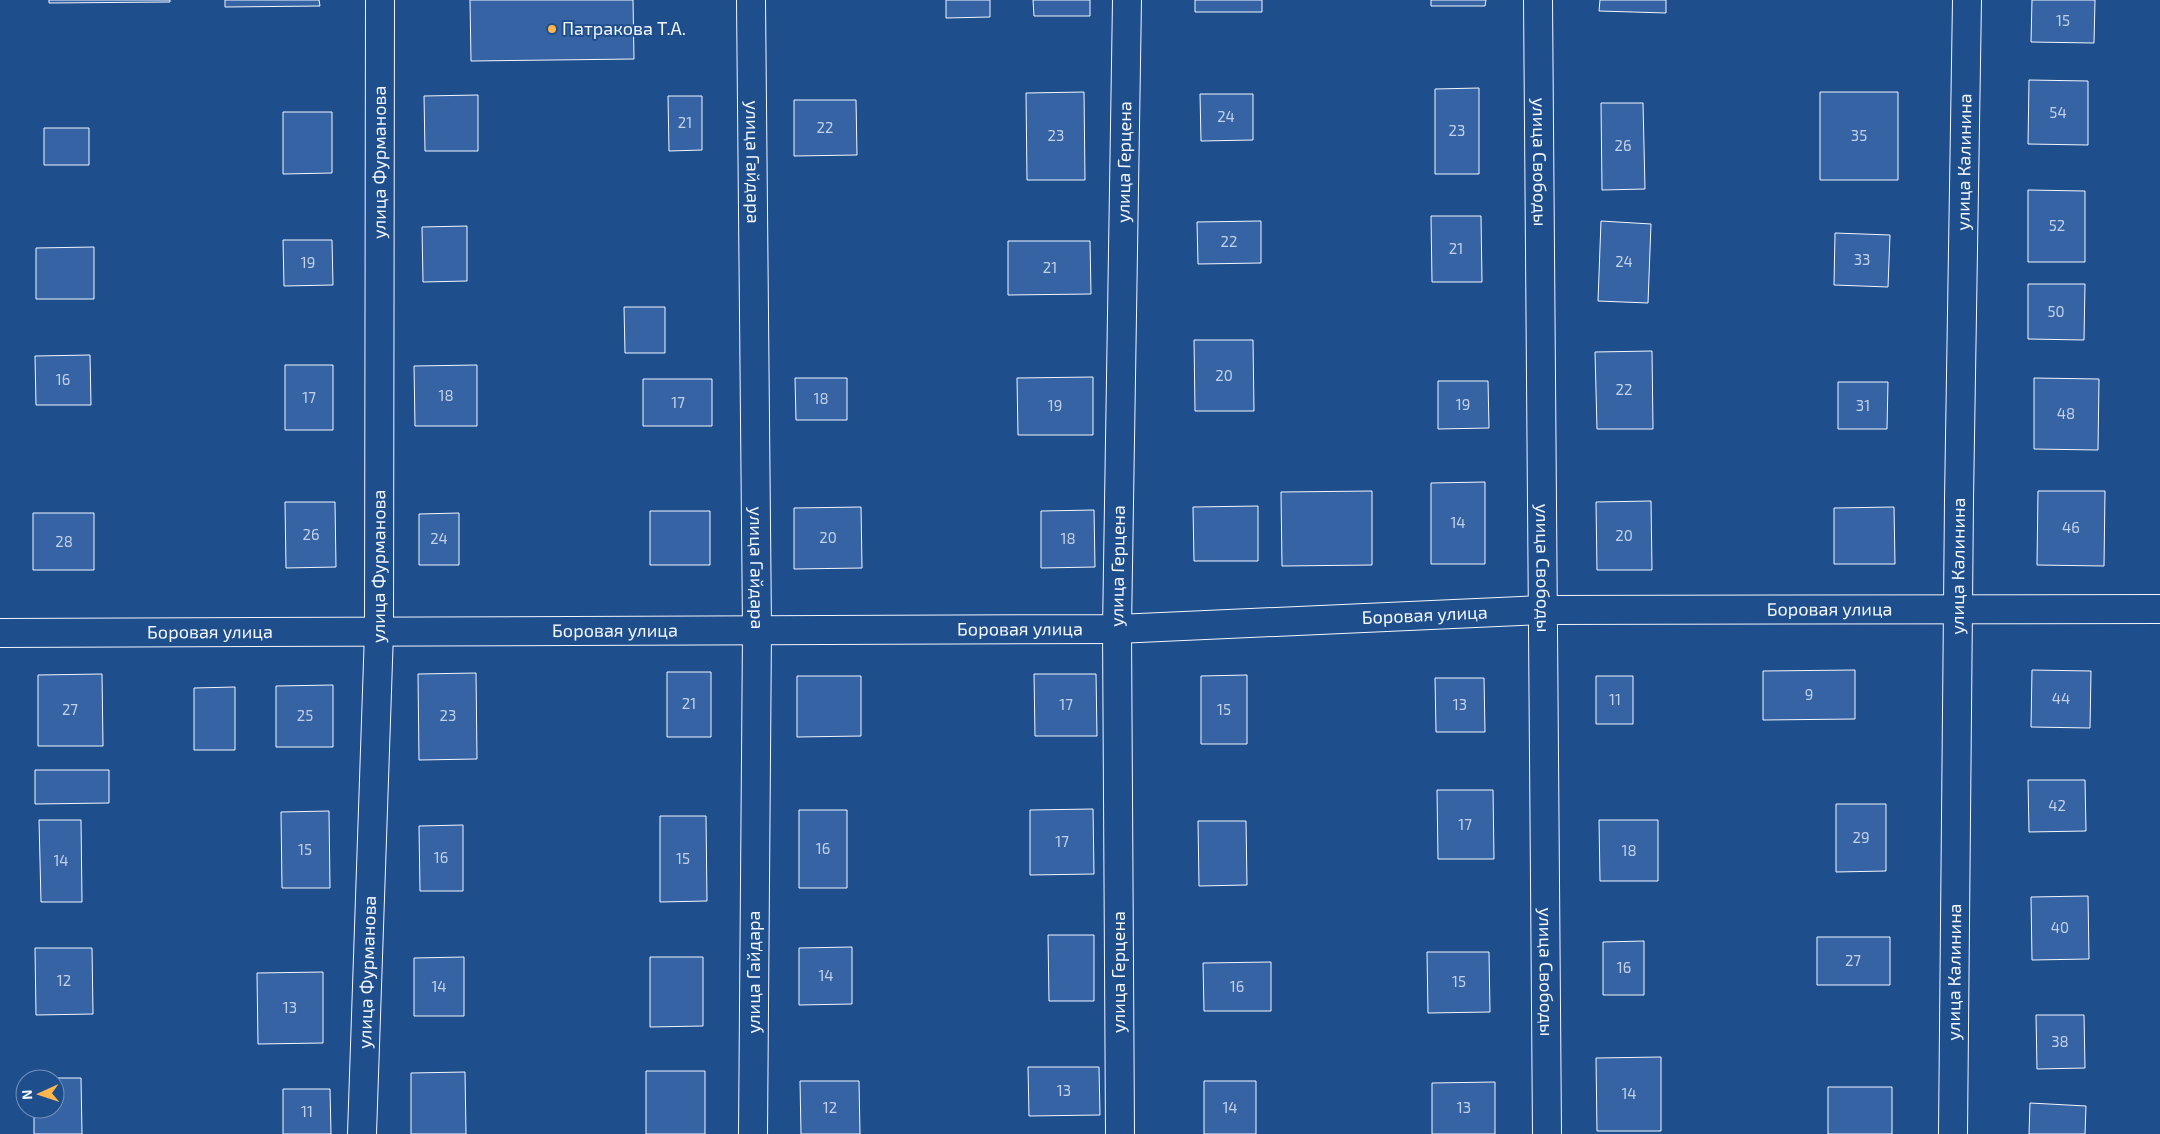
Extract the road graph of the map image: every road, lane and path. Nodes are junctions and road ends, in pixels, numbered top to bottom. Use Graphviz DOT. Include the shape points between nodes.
graph roads {
  1 [pos="380,0"];
  2 [pos="751,0"];
  3 [pos="1127,0"];
  4 [pos="1538,0"];
  5 [pos="1967,0"];
  6 [pos="1958,609"];
  7 [pos="2160,609"];
  8 [pos="1543,610"];
  9 [pos="756,630"];
  10 [pos="1117,630"];
  11 [pos="379,632"];
  12 [pos="0,633"];
  13 [pos="362,1134"];
  14 [pos="753,1134"];
  15 [pos="1120,1134"];
  16 [pos="1548,1134"];
  17 [pos="1953,1134"];
  1 -- 11 [label="street, улица Фурманова"];
  2 -- 9 [label="street, улица Гайдара"];
  3 -- 10 [label="street, улица Герцена"];
  4 -- 8 [label="street, улица Свободы"];
  5 -- 6 [label="street, улица Калинина"];
  6 -- 7 [label="street, Боровая улица"];
  6 -- 8 [label="street, Боровая улица"];
  6 -- 17 [label="street, улица Калинина"];
  8 -- 10 [label="street, Боровая улица"];
  8 -- 16 [label="street, улица Свободы"];
  9 -- 10 [label="street, Боровая улица"];
  9 -- 11 [label="street, Боровая улица"];
  9 -- 14 [label="street, улица Гайдара"];
  10 -- 15 [label="street, улица Герцена"];
  11 -- 12 [label="street, Боровая улица"];
  11 -- 13 [label="street, улица Фурманова"];
}
